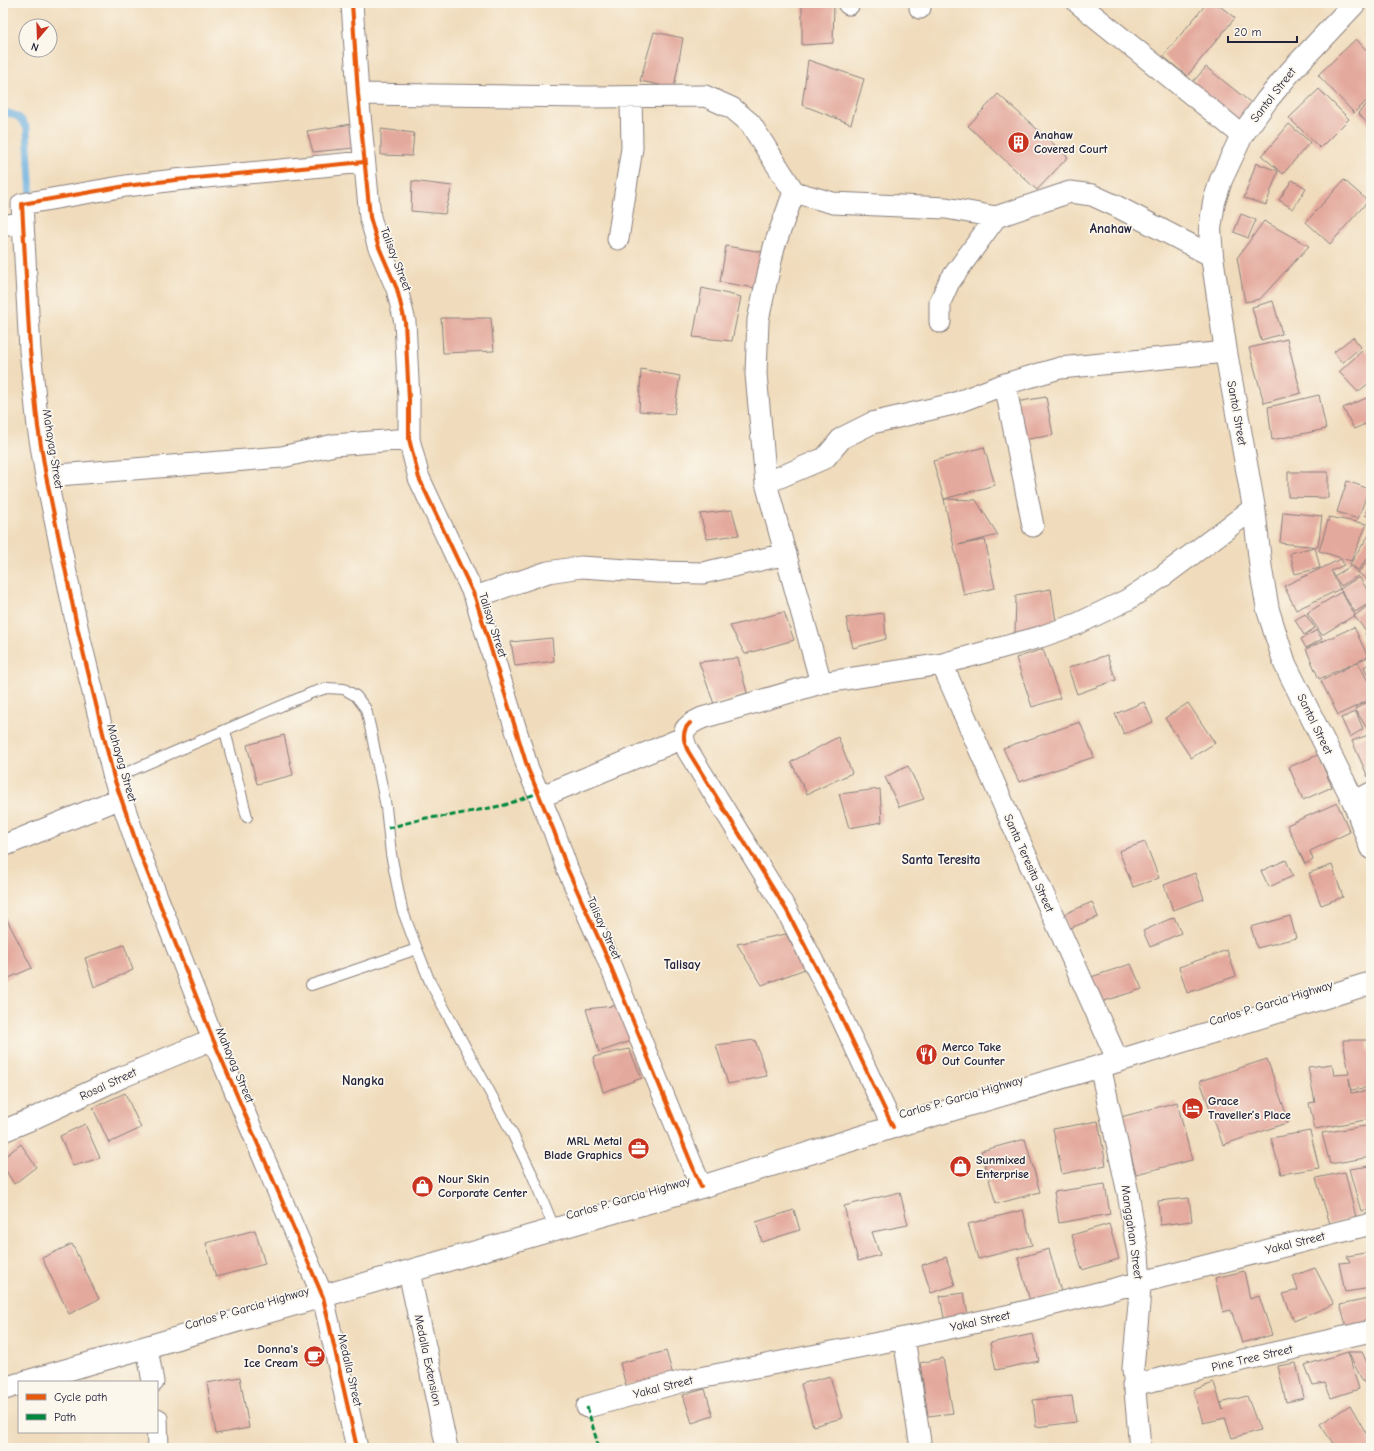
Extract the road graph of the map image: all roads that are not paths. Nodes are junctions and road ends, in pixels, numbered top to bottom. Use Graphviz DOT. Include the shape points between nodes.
graph roads {
  1 [pos="352,3"];
  2 [pos="1078,3"];
  3 [pos="1355,3"];
  4 [pos="358,94"];
  5 [pos="631,97"];
  6 [pos="1242,135"];
  7 [pos="364,162"];
  8 [pos="794,192"];
  9 [pos="16,217"];
  10 [pos="996,217"];
  11 [pos="618,239"];
  12 [pos="1212,256"];
  13 [pos="940,322"];
  14 [pos="1226,352"];
  15 [pos="1005,384"];
  16 [pos="409,439"];
  17 [pos="46,476"];
  18 [pos="766,483"];
  19 [pos="1254,508"];
  20 [pos="1033,526"];
  21 [pos="786,554"];
  22 [pos="475,597"];
  23 [pos="942,664"];
  24 [pos="821,683"];
  25 [pos="225,731"];
  26 [pos="683,738"];
  27 [pos="114,778"];
  28 [pos="540,797"];
  29 [pos="121,798"];
  30 [pos="1362,798"];
  31 [pos="247,817"];
  32 [pos="3,846"];
  33 [pos="1371,848"];
  34 [pos="417,949"];
  35 [pos="1371,983"];
  36 [pos="311,985"];
  37 [pos="213,1039"];
  38 [pos="1109,1064"];
  39 [pos="893,1127"];
  40 [pos="3,1131"];
  41 [pos="701,1187"];
  42 [pos="1371,1224"];
  43 [pos="554,1230"];
  44 [pos="410,1272"];
  45 [pos="1140,1282"];
  46 [pos="323,1297"];
  47 [pos="1371,1331"];
  48 [pos="904,1338"];
  49 [pos="147,1348"];
  50 [pos="29,1381"];
  51 [pos="153,1381"];
  52 [pos="18,1384"];
  53 [pos="1133,1385"];
  54 [pos="3,1389"];
  55 [pos="587,1407"];
  56 [pos="157,1433"];
  57 [pos="158,1448"];
  58 [pos="357,1448"];
  59 [pos="447,1448"];
  60 [pos="921,1448"];
  61 [pos="1140,1448"];
  1 -- 4 [label="street, Talisay Street"];
  2 -- 6 [label="street"];
  3 -- 6 [label="main road, Santol Street" via="1266,100"];
  4 -- 5 [label="street"];
  4 -- 7 [label="street, Talisay Street"];
  5 -- 8 [label="street" via="705,96 732,108 750,123"];
  5 -- 11 [label="street" via="632,148"];
  6 -- 12 [label="main road, Santol Street" via="1221,180 1214,202 1210,229"];
  7 -- 9 [label="street" via="126,186"];
  7 -- 16 [label="street, Talisay Street" via="370,217 378,245 397,289 405,322"];
  8 -- 10 [label="street" via="833,203 946,208"];
  8 -- 18 [label="street" via="774,248 758,320 756,374"];
  9 -- 17 [label="street, Mahayag Street" via="38,427"];
  10 -- 12 [label="street" via="1070,192 1092,195"];
  10 -- 13 [label="street" via="949,282 940,302"];
  12 -- 14 [label="main road, Santol Street"];
  14 -- 15 [label="street" via="1060,368"];
  14 -- 19 [label="main road, Santol Street"];
  15 -- 18 [label="street" via="953,404 872,423 842,438 825,458"];
  15 -- 20 [label="street"];
  16 -- 17 [label="street" via="334,445 282,457"];
  16 -- 22 [label="street, Talisay Street" via="419,478"];
  17 -- 27 [label="street, Mahayag Street" via="78,631"];
  18 -- 21 [label="street"];
  19 -- 23 [label="street" via="1163,576 1104,612 1040,637"];
  19 -- 30 [label="main road, Santol Street" via="1268,610 1285,664"];
  21 -- 22 [label="street" via="703,572 581,567 548,572"];
  21 -- 24 [label="street"];
  22 -- 28 [label="street, Talisay Street" via="528,768"];
  23 -- 24 [label="street"];
  23 -- 38 [label="street, Santa Teresita Street" via="1020,842"];
  24 -- 26 [label="street" via="702,718 687,726"];
  25 -- 27 [label="lane"];
  25 -- 31 [label="lane"];
  25 -- 34 [label="lane" via="327,688 344,689 356,696 366,709 386,808 391,854 402,909"];
  26 -- 28 [label="street"];
  26 -- 39 [label="street" via="688,751 787,911 837,1008"];
  27 -- 29 [label="street, Mahayag Street"];
  28 -- 41 [label="street, Talisay Street" via="567,868 606,955"];
  29 -- 32 [label="street"];
  29 -- 37 [label="street, Mahayag Street" via="141,856"];
  30 -- 33 [label="main road, Santol Street"];
  34 -- 36 [label="lane"];
  34 -- 43 [label="lane" via="430,982 529,1167"];
  35 -- 38 [label="main road, Carlos P. Garcia Highway"];
  37 -- 40 [label="street, Rosal Street" via="122,1076"];
  37 -- 46 [label="street, Mahayag Street"];
  38 -- 39 [label="main road, Carlos P. Garcia Highway"];
  38 -- 45 [label="street, Manggahan Street"];
  39 -- 41 [label="main road, Carlos P. Garcia Highway"];
  41 -- 43 [label="main road, Carlos P. Garcia Highway"];
  42 -- 45 [label="street, Yakal Street"];
  43 -- 44 [label="main road, Carlos P. Garcia Highway"];
  44 -- 46 [label="main road, Carlos P. Garcia Highway"];
  44 -- 59 [label="street, Medalla Extension"];
  45 -- 48 [label="street, Yakal Street" via="1015,1314"];
  45 -- 53 [label="street, Manggahan Street"];
  46 -- 49 [label="main road, Carlos P. Garcia Highway"];
  46 -- 58 [label="street, Medalla Street"];
  47 -- 53 [label="street, Pine Tree Street"];
  48 -- 55 [label="street, Yakal Street" via="684,1381"];
  48 -- 60 [label="street"];
  49 -- 50 [label="main road, Carlos P. Garcia Highway"];
  49 -- 51 [label="street"];
  52 -- 54 [label="main road"];
  53 -- 61 [label="street, Manggahan Street"];
  56 -- 57 [label="street"];
}
